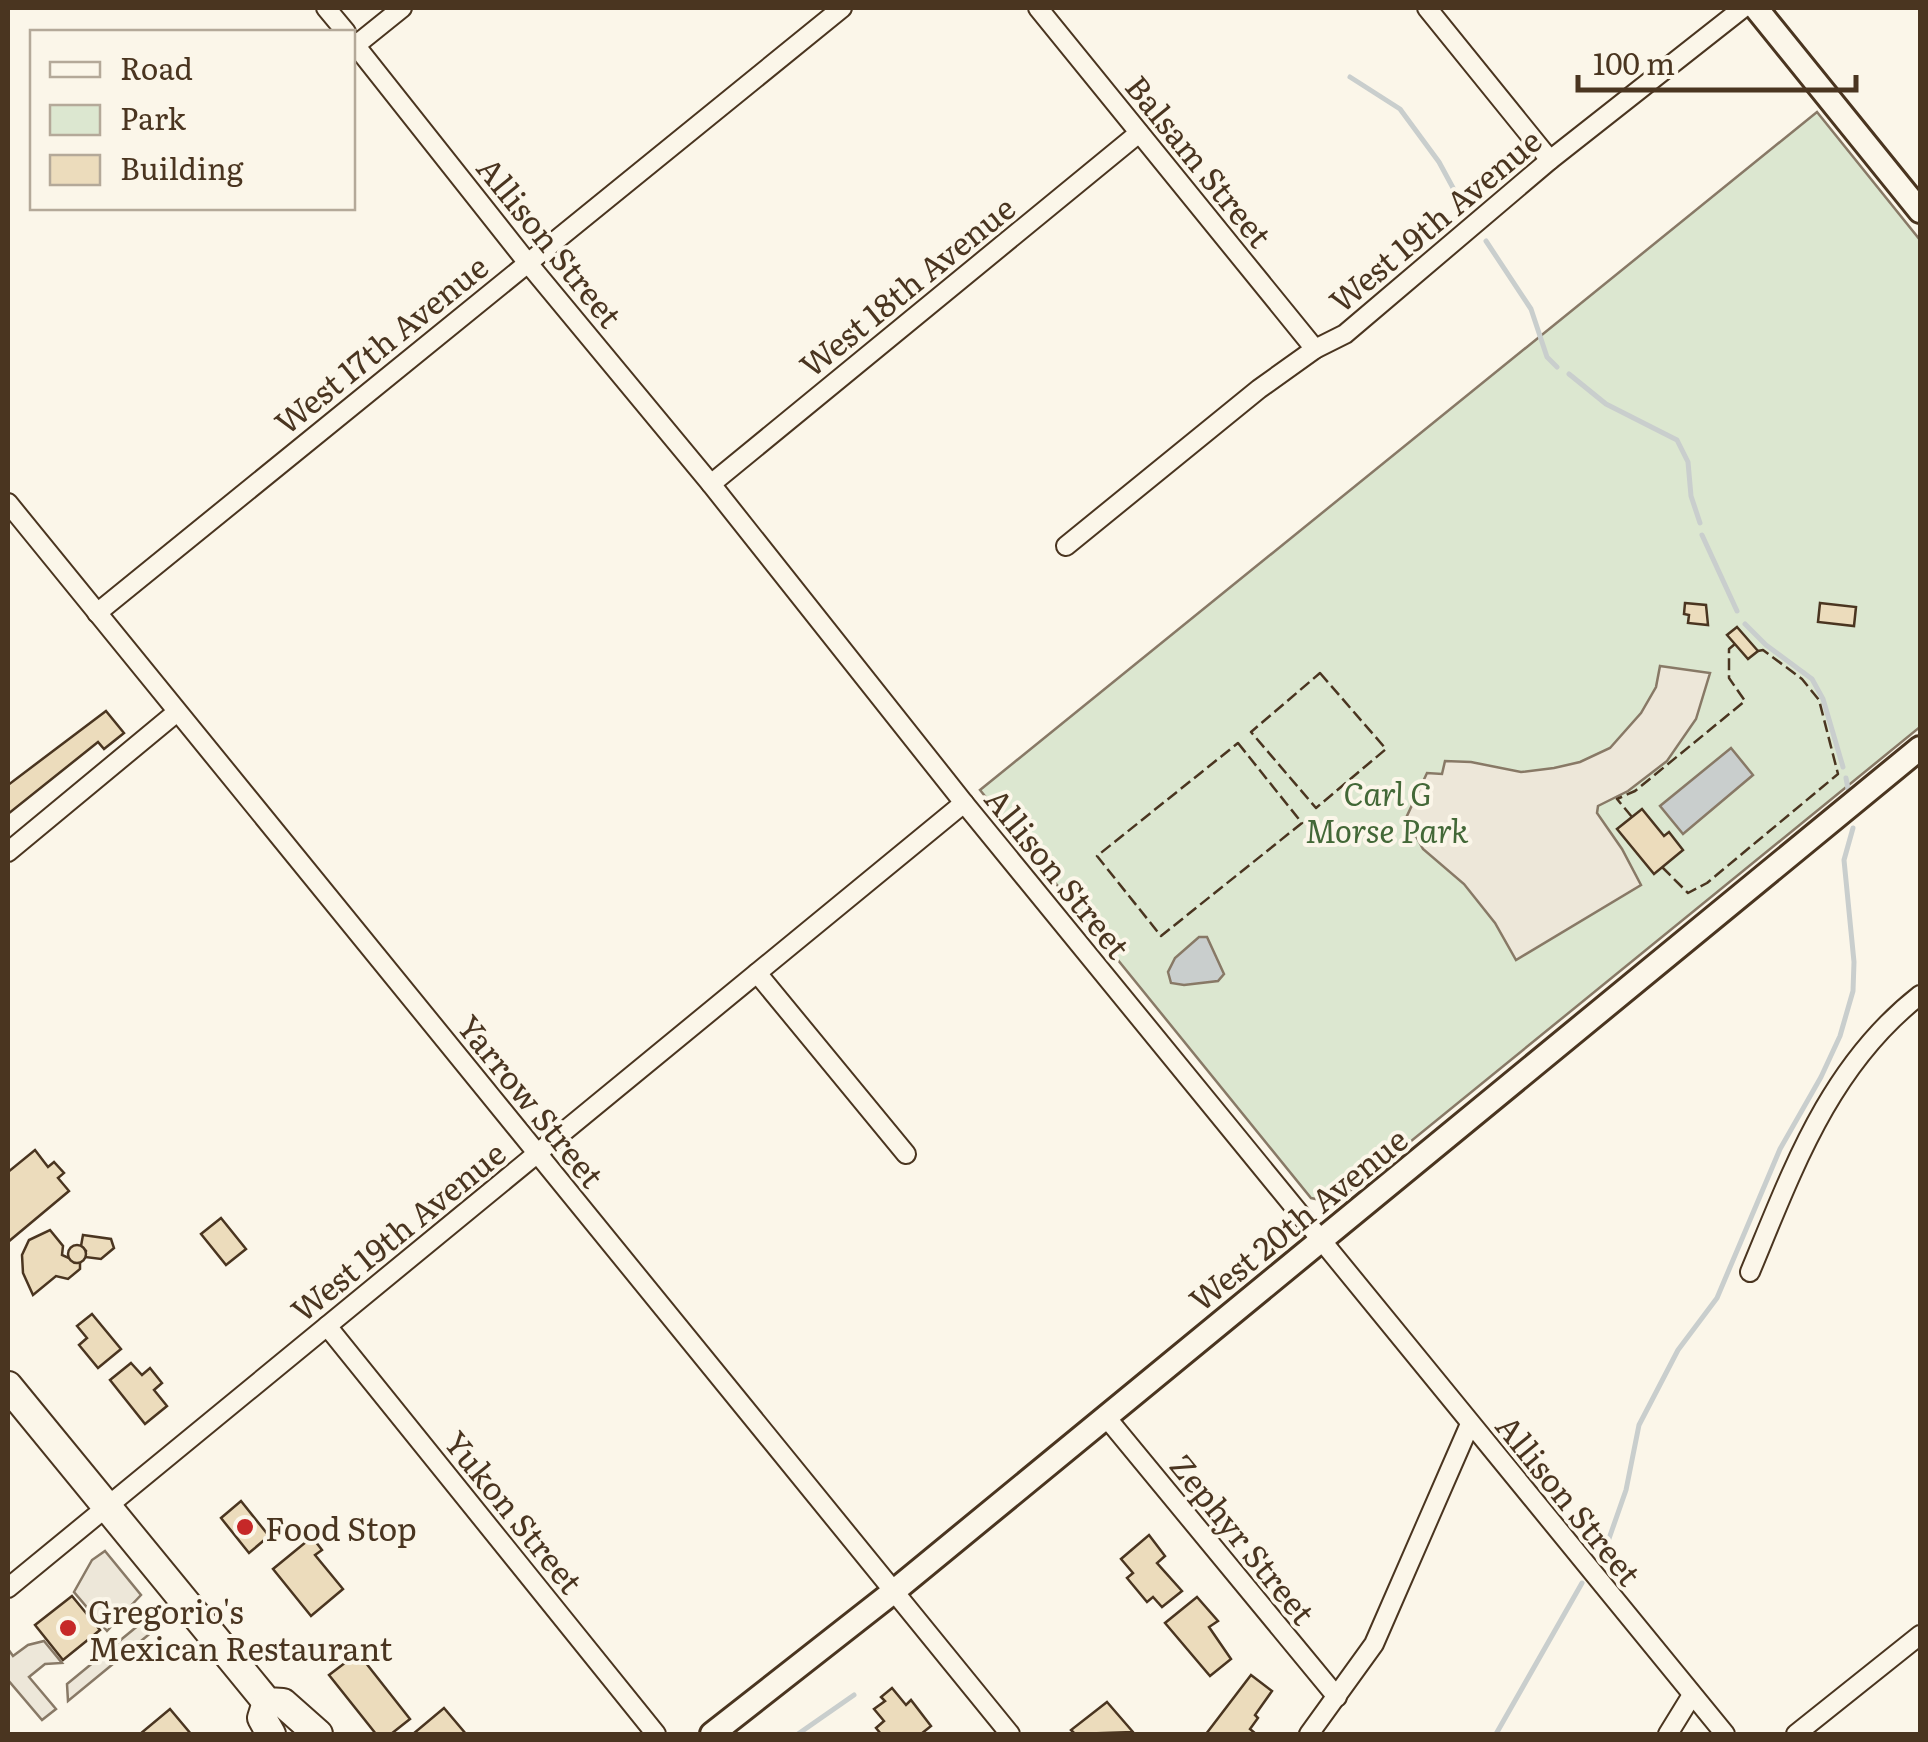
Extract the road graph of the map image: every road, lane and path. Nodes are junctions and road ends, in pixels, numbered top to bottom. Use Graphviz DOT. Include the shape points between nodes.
graph roads {
  1 [pos="326,8"];
  2 [pos="402,8"];
  3 [pos="842,8"];
  4 [pos="1038,8"];
  5 [pos="1427,8"];
  6 [pos="1743,8"];
  7 [pos="1756,8"];
  8 [pos="343,30"];
  9 [pos="355,37"];
  10 [pos="355,45"];
  11 [pos="1139,133"];
  12 [pos="1550,160"];
  13 [pos="1920,210"];
  14 [pos="527,262"];
  15 [pos="1315,349"];
  16 [pos="711,484"];
  17 [pos="8,504"];
  18 [pos="1066,546"];
  19 [pos="97,613"];
  20 [pos="177,712"];
  21 [pos="1920,748"];
  22 [pos="964,803"];
  23 [pos="8,852"];
  24 [pos="756,973"];
  25 [pos="1920,995"];
  26 [pos="536,1154"];
  27 [pos="906,1154"];
  28 [pos="1320,1240"];
  29 [pos="1750,1272"];
  30 [pos="328,1326"];
  31 [pos="8,1386"];
  32 [pos="1106,1417"];
  33 [pos="1470,1424"];
  34 [pos="106,1508"];
  35 [pos="8,1588"];
  36 [pos="893,1592"];
  37 [pos="1920,1635"];
  38 [pos="1692,1695"];
  39 [pos="1337,1697"];
  40 [pos="267,1702"];
  41 [pos="270,1734"];
  42 [pos="318,1734"];
  43 [pos="656,1734"];
  44 [pos="712,1734"];
  45 [pos="1010,1734"];
  46 [pos="1309,1734"];
  47 [pos="1668,1734"];
  48 [pos="1726,1734"];
  49 [pos="1796,1734"];
  1 -- 8 [label="street, Allison Street"];
  2 -- 9 [label="street"];
  3 -- 14 [label="street, West 17th Avenue"];
  4 -- 11 [label="street, Balsam Street"];
  5 -- 12 [label="street"];
  6 -- 12 [label="street, West 19th Avenue"];
  7 -- 13 [label="street"];
  10 -- 14 [label="street, Allison Street"];
  11 -- 15 [label="street, Balsam Street"];
  11 -- 16 [label="street, West 18th Avenue"];
  12 -- 15 [label="street, West 19th Avenue" via="1346,334"];
  14 -- 16 [label="street, Allison Street"];
  14 -- 19 [label="street, West 17th Avenue"];
  15 -- 18 [label="street, West 19th Avenue"];
  16 -- 22 [label="street, Allison Street"];
  17 -- 19 [label="street, Yarrow Street"];
  19 -- 20 [label="street, Yarrow Street"];
  20 -- 23 [label="street"];
  20 -- 26 [label="street, Yarrow Street"];
  21 -- 28 [label="street, West 20th Avenue"];
  22 -- 24 [label="street, West 19th Avenue"];
  22 -- 28 [label="street, Allison Street"];
  24 -- 26 [label="street, West 19th Avenue"];
  24 -- 27 [label="street"];
  25 -- 29 [label="street" via="1887,1020 1805,1139"];
  26 -- 30 [label="street, West 19th Avenue"];
  26 -- 36 [label="street, Yarrow Street"];
  28 -- 32 [label="street, West 20th Avenue"];
  28 -- 33 [label="street, Allison Street"];
  30 -- 34 [label="street, West 19th Avenue"];
  30 -- 43 [label="street, Yukon Street"];
  31 -- 34 [label="main road"];
  32 -- 36 [label="street, West 20th Avenue"];
  32 -- 39 [label="street, Zephyr Street"];
  33 -- 38 [label="street, Allison Street"];
  33 -- 39 [label="street" via="1374,1644"];
  34 -- 35 [label="street, West 19th Avenue"];
  34 -- 40 [label="main road"];
  36 -- 44 [label="street, West 20th Avenue"];
  36 -- 45 [label="street, Yarrow Street"];
  37 -- 49 [label="street"];
  38 -- 47 [label="street"];
  38 -- 48 [label="street, Allison Street"];
  39 -- 46 [label="street"];
  40 -- 41 [label="main road" via="262,1718"];
  40 -- 42 [label="main road" via="284,1703"];
}
